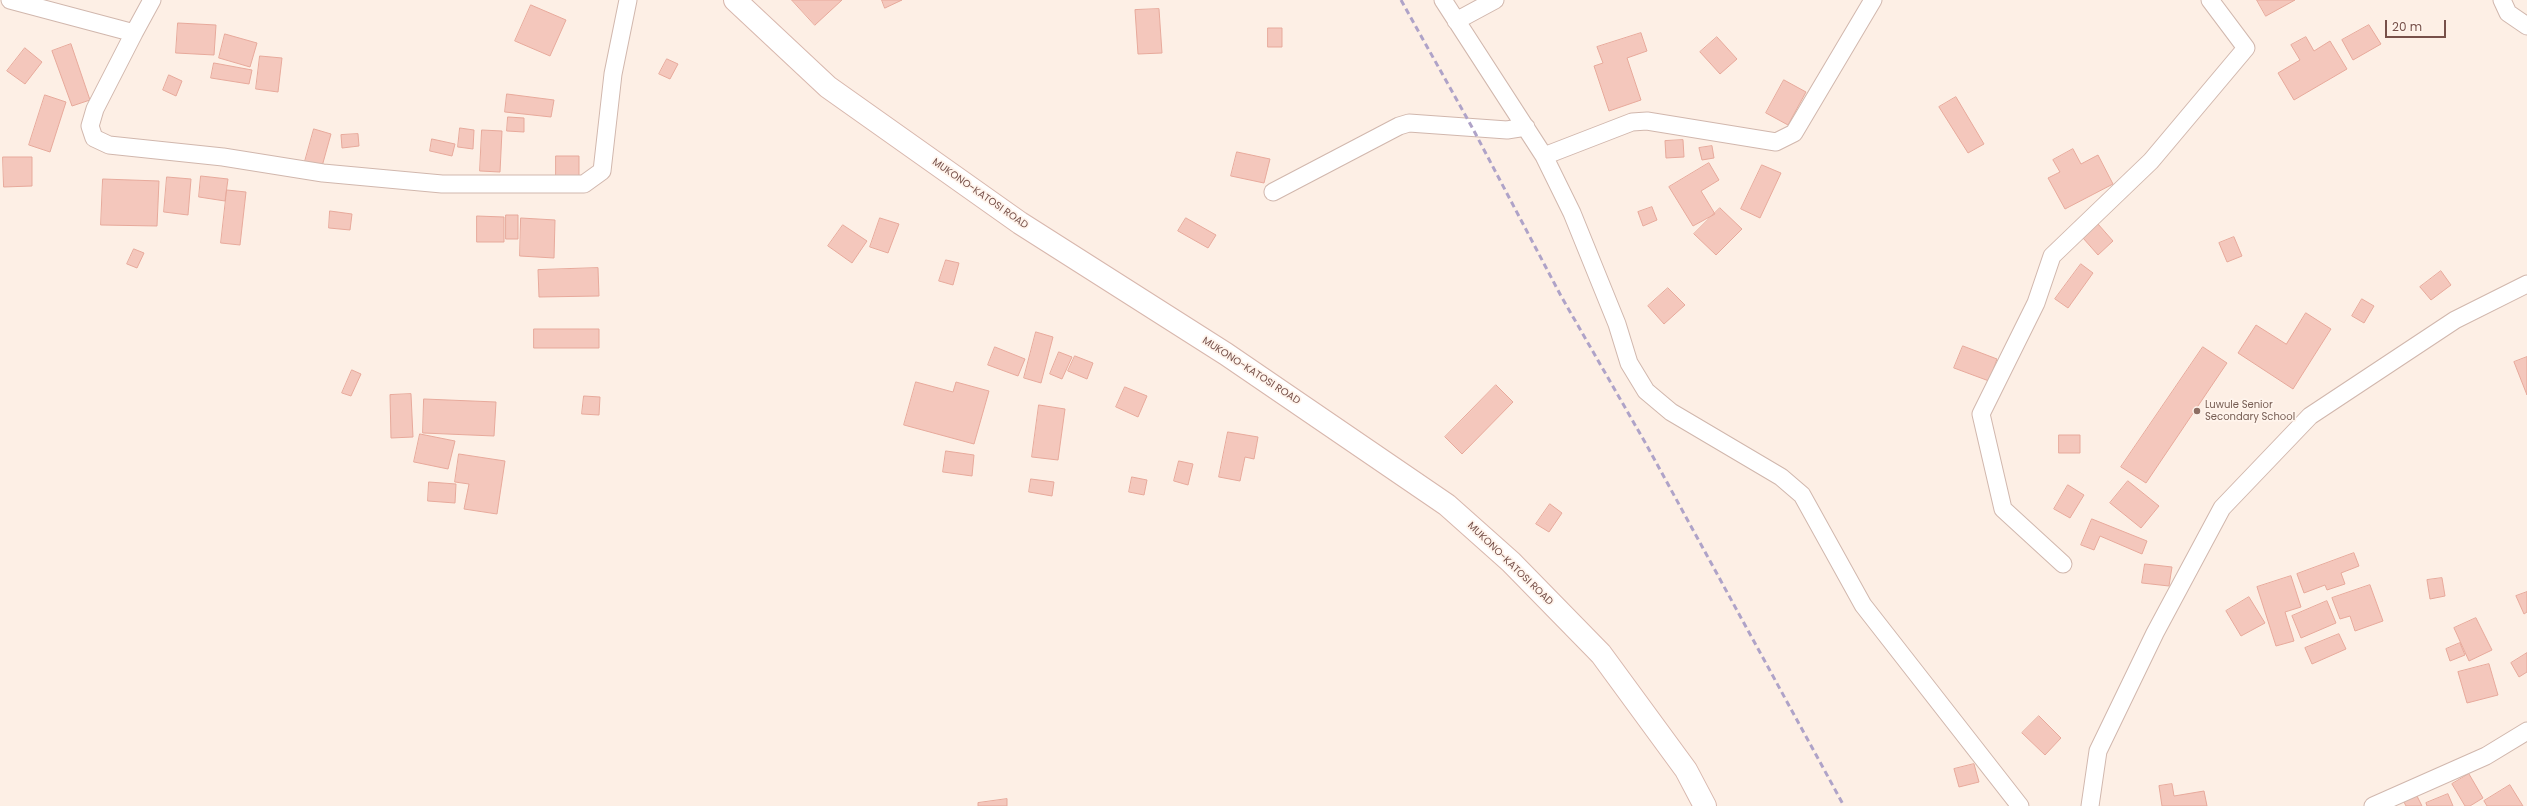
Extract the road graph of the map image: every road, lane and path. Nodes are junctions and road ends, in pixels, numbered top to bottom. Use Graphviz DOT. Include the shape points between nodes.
graph roads {
  1 [pos="10,0"];
  2 [pos="152,0"];
  3 [pos="628,0"];
  4 [pos="735,0"];
  5 [pos="1443,0"];
  6 [pos="1495,0"];
  7 [pos="1873,0"];
  8 [pos="2210,0"];
  9 [pos="2502,0"];
  10 [pos="1456,21"];
  11 [pos="2527,26"];
  12 [pos="134,33"];
  13 [pos="1526,128"];
  14 [pos="1544,156"];
  15 [pos="1273,192"];
  16 [pos="2527,284"];
  17 [pos="2063,564"];
  18 [pos="2527,730"];
  19 [pos="1705,806"];
  20 [pos="2020,806"];
  21 [pos="2090,806"];
  22 [pos="2373,806"];
  1 -- 12 [label="street"];
  2 -- 12 [label="street"];
  3 -- 12 [label="street" via="613,74 602,171 584,184 442,184 323,173 223,157 109,145 94,138 90,126 95,109"];
  4 -- 19 [label="main road, MUKONO-KATOSI ROAD" via="828,86 1020,223 1226,354 1447,505 1511,562 1601,654 1686,770"];
  5 -- 10 [label="street"];
  6 -- 10 [label="street"];
  7 -- 14 [label="street" via="1794,133 1776,142 1647,120 1632,122"];
  8 -- 17 [label="street" via="2246,48 2151,161 2052,256 2036,303 1980,414 2003,509"];
  9 -- 11 [label="street" via="2508,13"];
  10 -- 13 [label="street"];
  13 -- 14 [label="street"];
  13 -- 15 [label="street" via="1507,130 1410,123 1399,126"];
  14 -- 20 [label="street" via="1572,213 1629,363 1646,391 1671,412 1781,477 1802,495 1863,605"];
  16 -- 21 [label="street" via="2455,320 2310,416 2222,508 2155,633 2098,751"];
  18 -- 22 [label="street" via="2486,756"];
}
